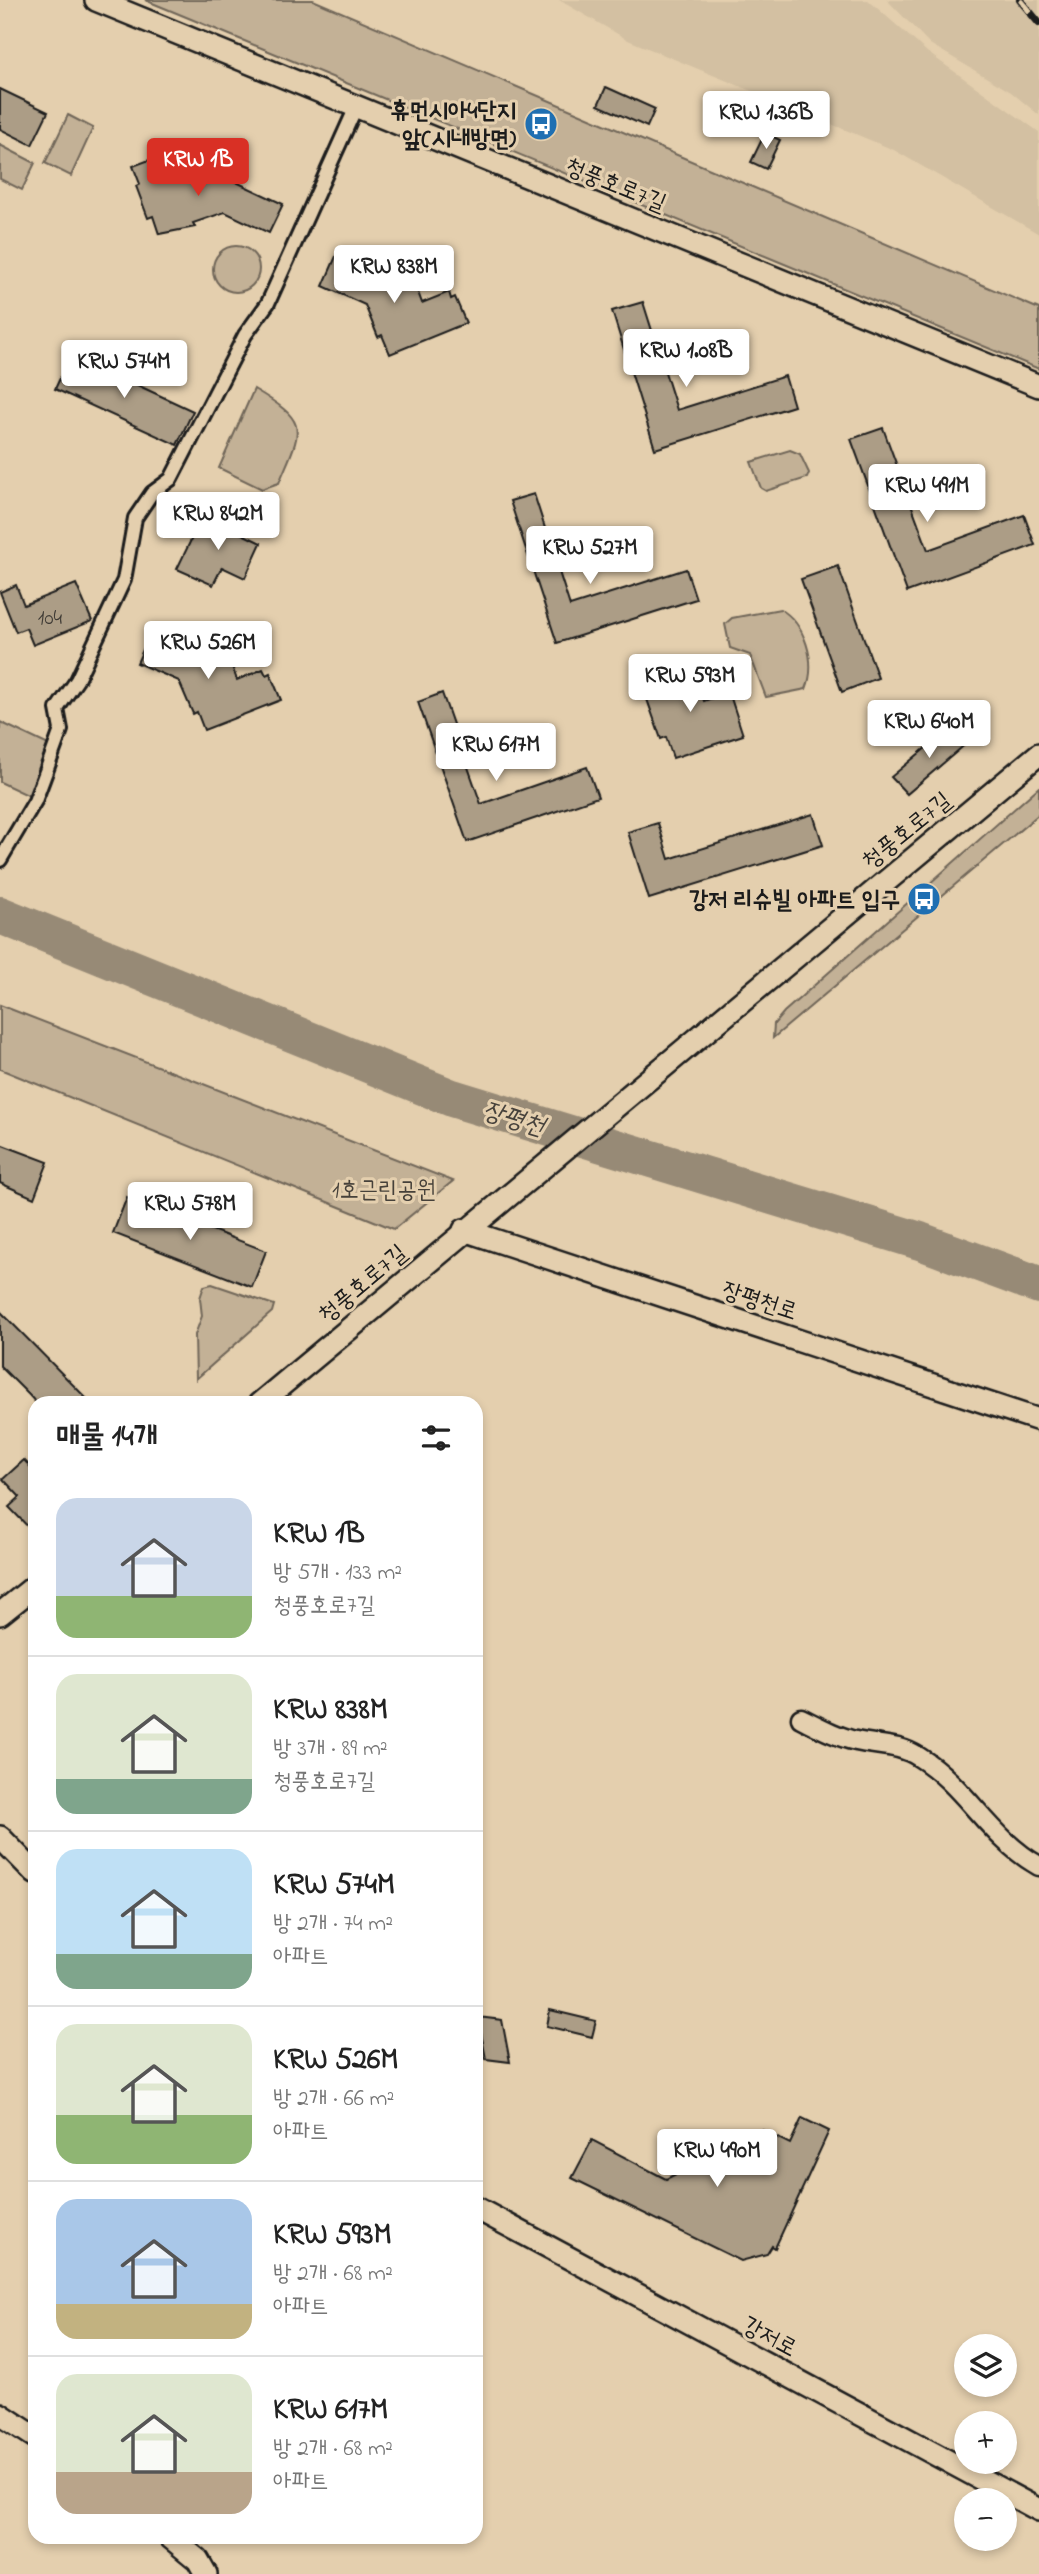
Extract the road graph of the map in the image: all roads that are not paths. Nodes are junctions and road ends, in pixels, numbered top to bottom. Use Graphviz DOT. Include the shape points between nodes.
graph roads {
  1 [pos="96,0"];
  2 [pos="356,107"];
  3 [pos="1039,386"];
  4 [pos="1039,754"];
  5 [pos="0,860"];
  6 [pos="464,1230"];
  7 [pos="268,1396"];
  8 [pos="1039,1420"];
  9 [pos="28,1592"];
  10 [pos="0,1614"];
  11 [pos="801,1718"];
  12 [pos="0,1838"];
  13 [pos="28,1866"];
  14 [pos="1039,1866"];
  15 [pos="483,2212"];
  16 [pos="0,2414"];
  17 [pos="28,2432"];
  18 [pos="1039,2510"];
  19 [pos="178,2544"];
  20 [pos="206,2574"];
  1 -- 2 [label="street, 청풍호로7길"];
  2 -- 3 [label="street, 청풍호로7길"];
  2 -- 5 [label="street" via="268,303 245,335 172,480 152,493 135,517 124,580 77,680 57,709 61,730 35,801"];
  4 -- 6 [label="street, 청풍호로7길"];
  6 -- 7 [label="street, 청풍호로7길"];
  6 -- 8 [label="street, 장평천로"];
  9 -- 10 [label="street"];
  11 -- 14 [label="street" via="857,1741 895,1746 916,1755 953,1785 1007,1846"];
  12 -- 13 [label="street"];
  15 -- 18 [label="street, 강저로"];
  16 -- 17 [label="street"];
  19 -- 20 [label="street" via="198,2560"];
}
